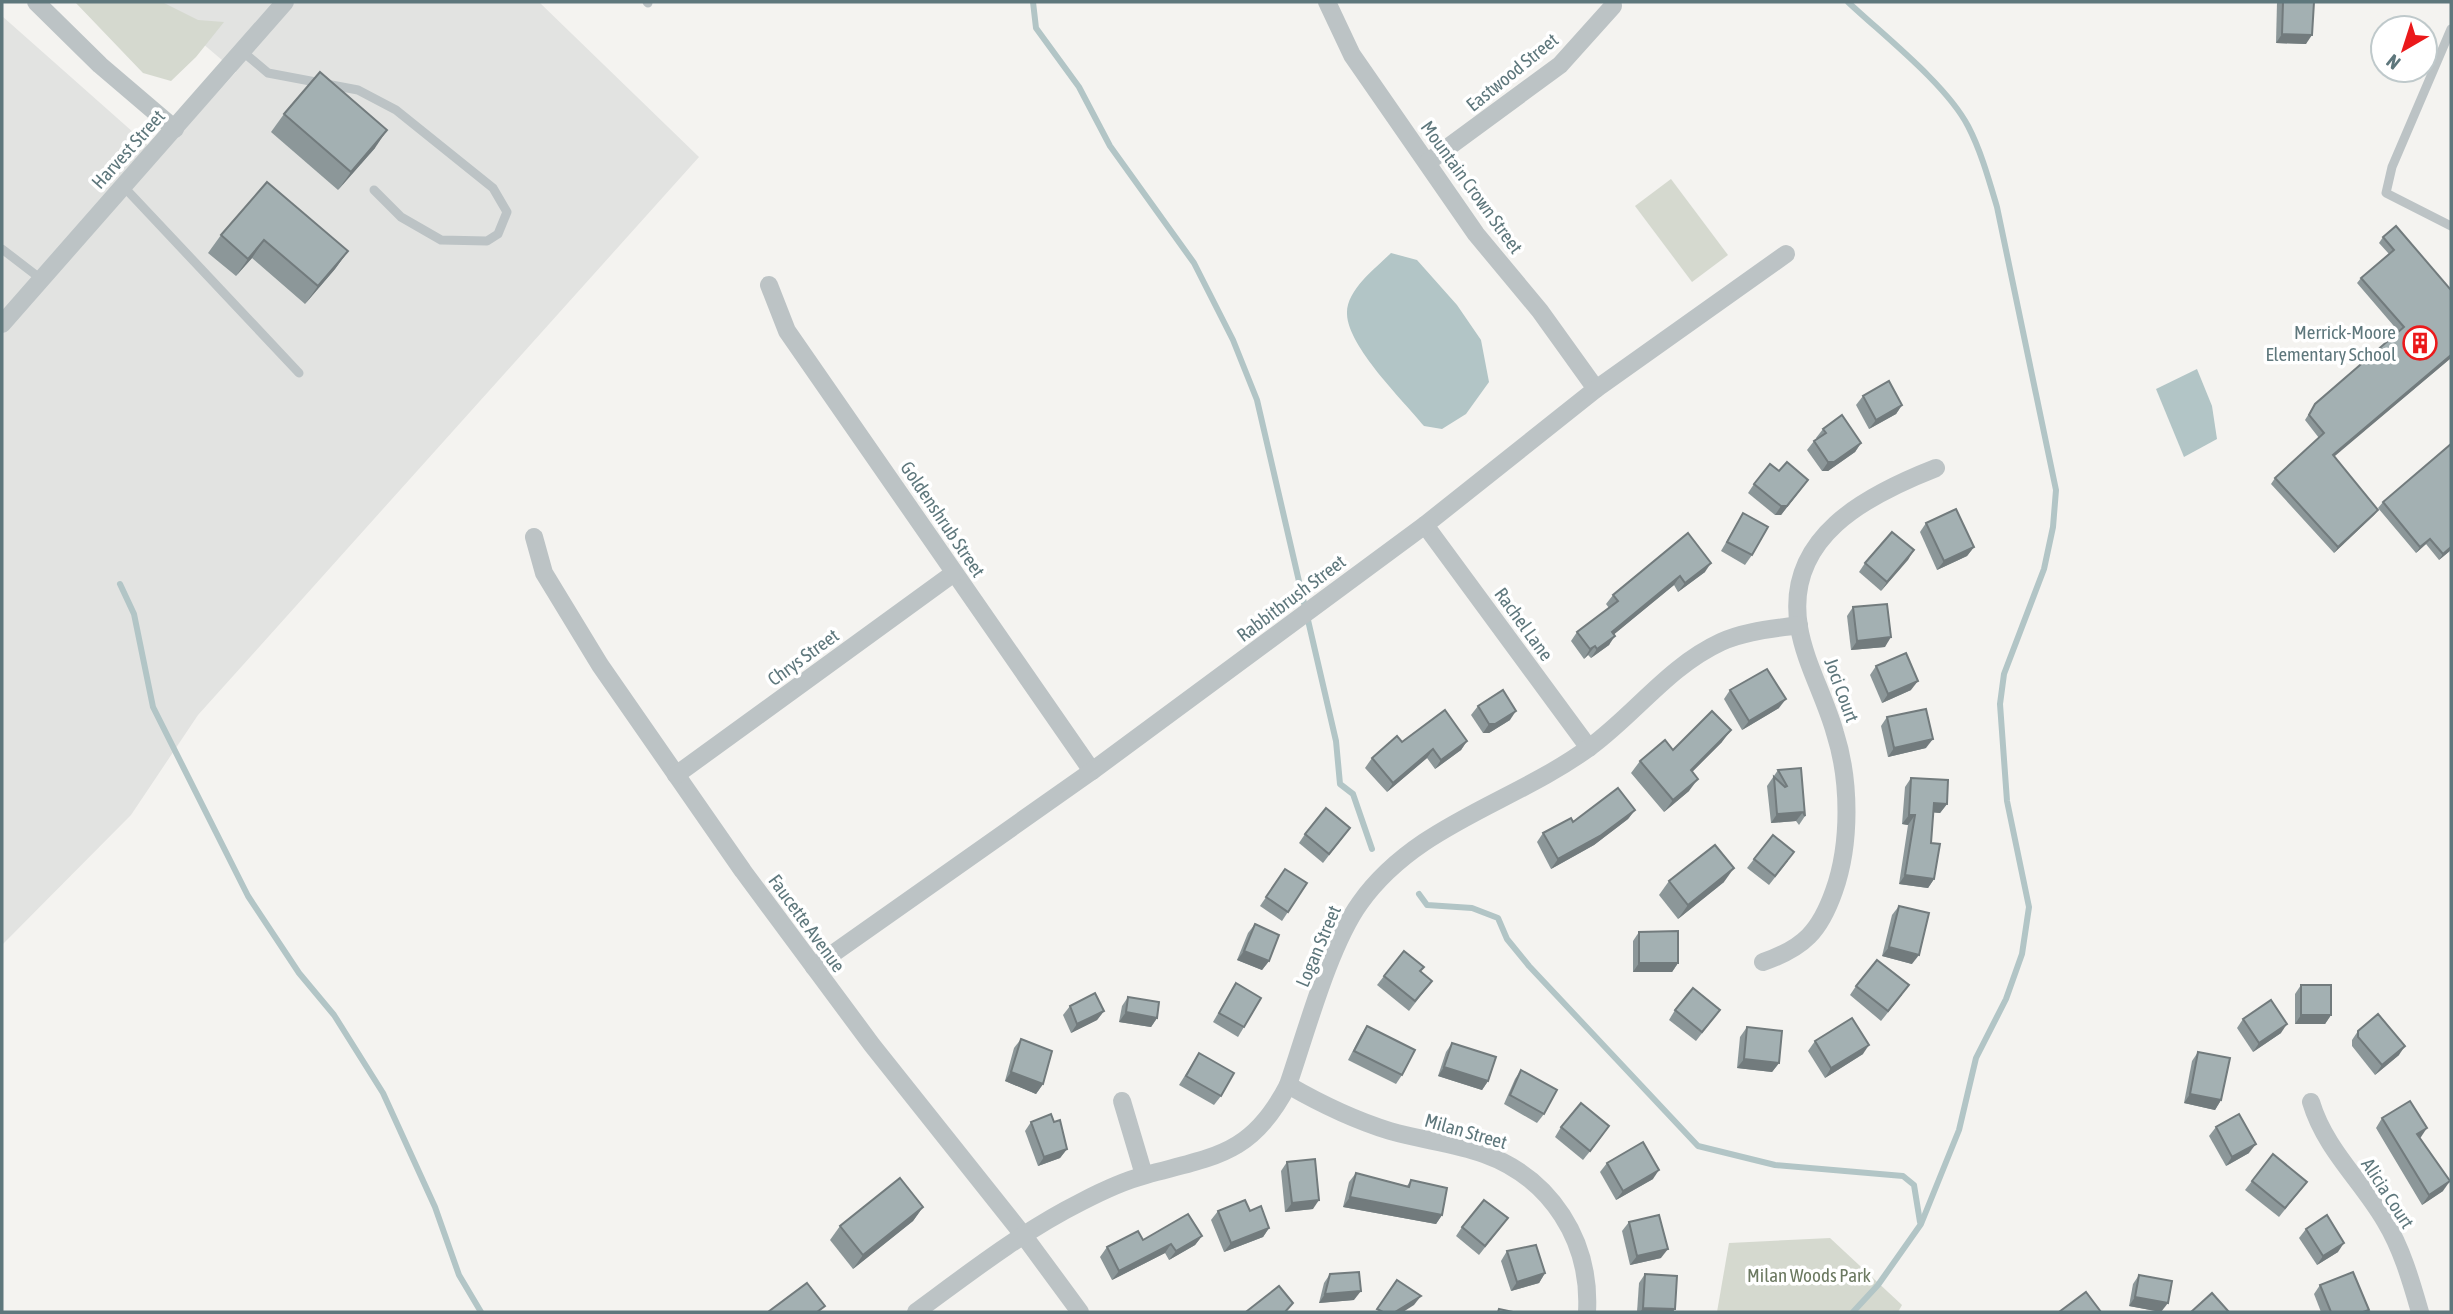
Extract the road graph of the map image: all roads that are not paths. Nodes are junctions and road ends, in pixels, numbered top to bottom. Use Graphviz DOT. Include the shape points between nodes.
graph roads {
  1 [pos="36,2"];
  2 [pos="285,2"];
  3 [pos="1327,2"];
  4 [pos="1613,6"];
  5 [pos="2451,29"];
  6 [pos="242,51"];
  7 [pos="175,129"];
  8 [pos="1428,162"];
  9 [pos="124,187"];
  10 [pos="374,190"];
  11 [pos="2451,226"];
  12 [pos="2,249"];
  13 [pos="1786,254"];
  14 [pos="41,279"];
  15 [pos="769,285"];
  16 [pos="2,324"];
  17 [pos="299,373"];
  18 [pos="1596,389"];
  19 [pos="1936,468"];
  20 [pos="1425,524"];
  21 [pos="534,537"];
  22 [pos="954,573"];
  23 [pos="1799,625"];
  24 [pos="1589,748"];
  25 [pos="1092,771"];
  26 [pos="676,775"];
  27 [pos="1763,962"];
  28 [pos="814,967"];
  29 [pos="1288,1085"];
  30 [pos="1122,1101"];
  31 [pos="2311,1102"];
  32 [pos="1144,1175"];
  33 [pos="1024,1236"];
  34 [pos="916,1312"];
  35 [pos="1080,1312"];
  36 [pos="1587,1312"];
  37 [pos="2420,1312"];
  1 -- 7 [label="street"];
  2 -- 6 [label="street, Harvest Street"];
  3 -- 8 [label="street, Mountain Crown Street" via="1352,55"];
  4 -- 8 [label="street, Eastwood Street" via="1560,65"];
  5 -- 11 [label="lane" via="2392,167 2386,193"];
  6 -- 7 [label="street, Harvest Street"];
  6 -- 10 [label="lane" via="268,72 358,90 396,110 494,188 507,212 498,234 487,241 441,240 401,217"];
  7 -- 9 [label="street, Harvest Street"];
  8 -- 18 [label="street, Mountain Crown Street" via="1476,233"];
  9 -- 14 [label="street, Harvest Street"];
  9 -- 17 [label="lane"];
  12 -- 14 [label="lane"];
  13 -- 18 [label="street, Rabbitbrush Street"];
  14 -- 16 [label="street, Harvest Street"];
  15 -- 22 [label="street, Goldenshrub Street" via="787,331"];
  18 -- 20 [label="street, Rabbitbrush Street"];
  19 -- 23 [label="street, Joci Court" via="1884,488 1819,541 1805,572"];
  20 -- 24 [label="street, Rachel Lane"];
  20 -- 25 [label="street, Rabbitbrush Street"];
  21 -- 26 [label="street, Faucette Avenue" via="544,573"];
  22 -- 25 [label="street, Goldenshrub Street"];
  22 -- 26 [label="street, Chrys Street"];
  23 -- 24 [label="street, Logan Street" via="1738,636 1714,646 1673,672"];
  23 -- 27 [label="street, Joci Court" via="1842,762 1846,803 1843,852 1821,924 1786,954"];
  24 -- 29 [label="street, Logan Street" via="1533,783 1433,834 1381,877 1342,936"];
  25 -- 28 [label="street, Rabbitbrush Street"];
  26 -- 28 [label="street, Faucette Avenue"];
  28 -- 33 [label="street, Faucette Avenue"];
  29 -- 32 [label="street, Logan Street" via="1264,1124 1231,1150 1207,1161"];
  29 -- 36 [label="street, Milan Street" via="1366,1123 1478,1152 1526,1175 1546,1193 1573,1235 1587,1280"];
  30 -- 32 [label="street"];
  31 -- 37 [label="street, Alicia Court" via="2331,1148 2386,1223"];
  32 -- 33 [label="street, Logan Street" via="1078,1203"];
  33 -- 34 [label="street, Logan Street"];
  33 -- 35 [label="street, Faucette Avenue"];
}
